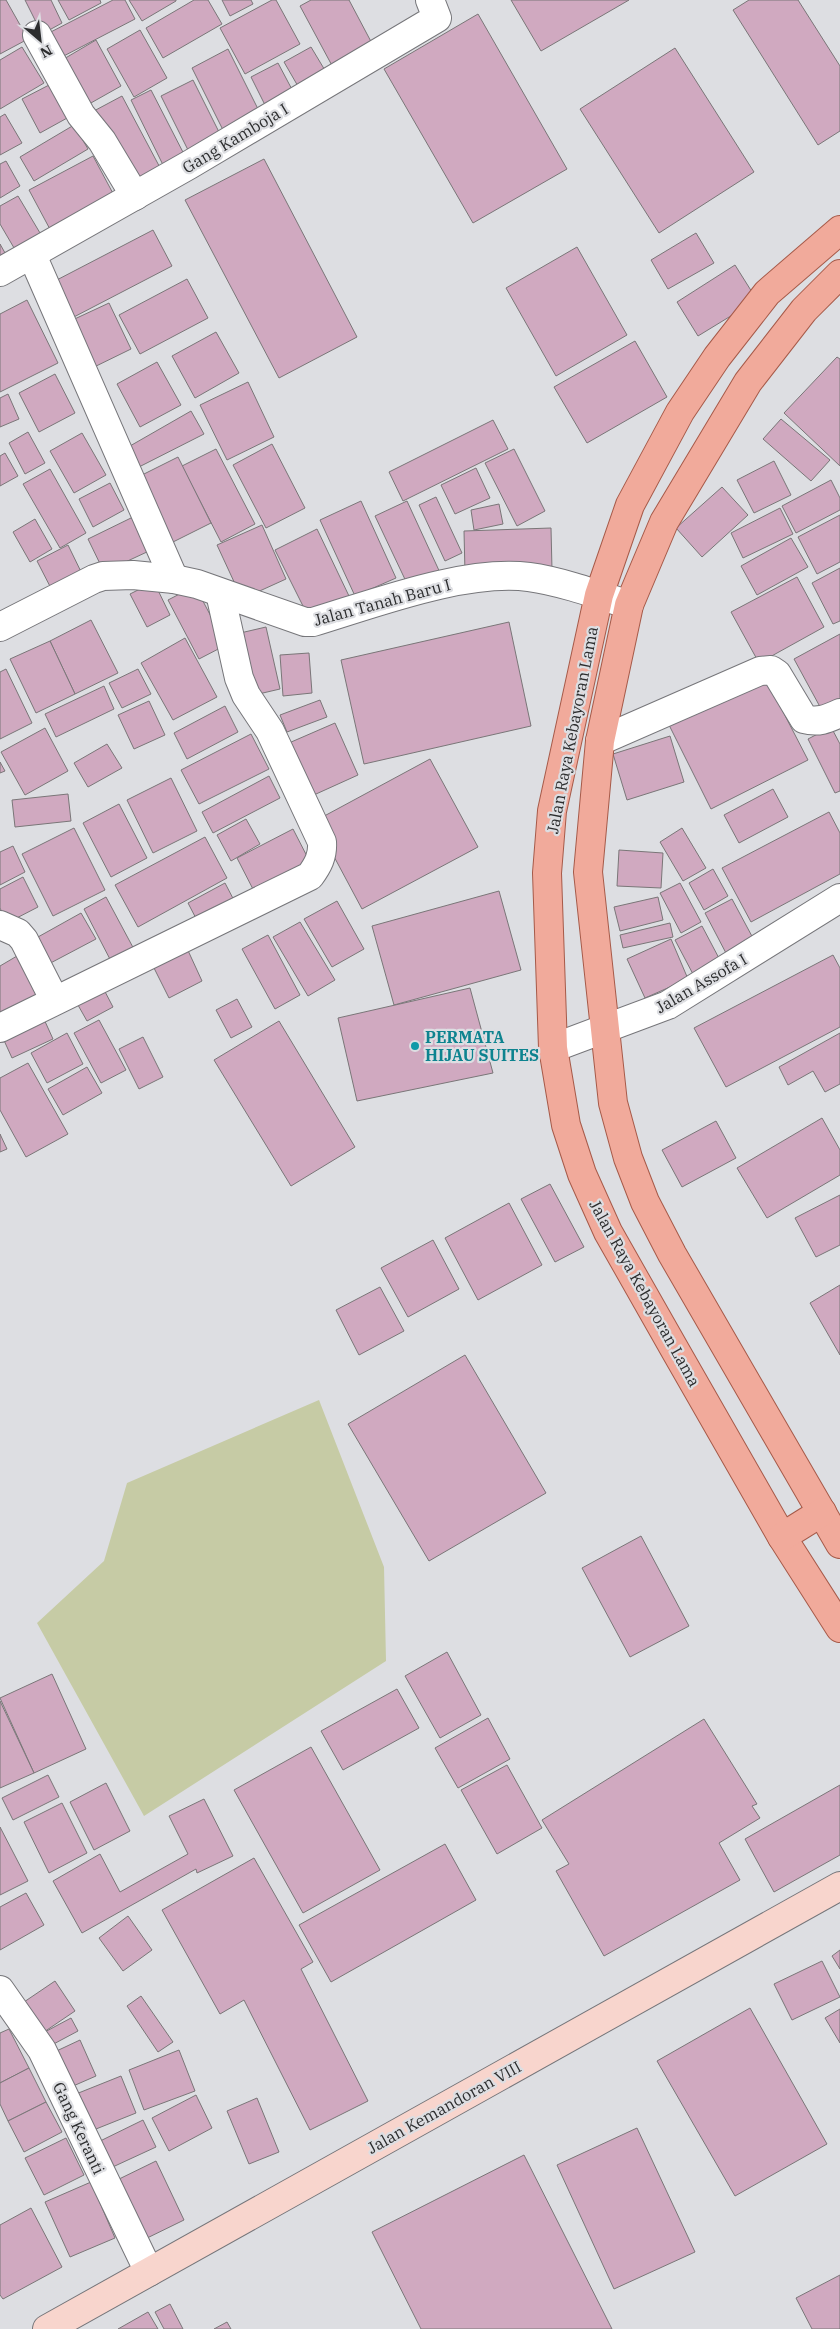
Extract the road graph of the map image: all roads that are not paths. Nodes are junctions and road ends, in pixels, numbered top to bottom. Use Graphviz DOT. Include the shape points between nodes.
graph roads {
  1 [pos="434,9"];
  2 [pos="37,35"];
  3 [pos="135,196"];
  4 [pos="840,230"];
  5 [pos="32,255"];
  6 [pos="0,272"];
  7 [pos="840,274"];
  8 [pos="174,578"];
  9 [pos="220,594"];
  10 [pos="599,595"];
  11 [pos="629,604"];
  12 [pos="0,627"];
  13 [pos="840,713"];
  14 [pos="600,741"];
  15 [pos="840,898"];
  16 [pos="0,925"];
  17 [pos="54,999"];
  18 [pos="0,1028"];
  19 [pos="604,1030"];
  20 [pos="553,1048"];
  21 [pos="822,1512"];
  22 [pos="782,1537"];
  23 [pos="840,1544"];
  24 [pos="840,1628"];
  25 [pos="840,1886"];
  26 [pos="0,1990"];
  27 [pos="149,2272"];
  28 [pos="47,2329"];
  1 -- 3 [label="street, Gang Kamboja I"];
  2 -- 3 [label="street" via="81,115"];
  3 -- 5 [label="street, Gang Kamboja I"];
  4 -- 10 [label="main road, Jalan Raya Kebayoran Lama" via="767,293 717,357 680,412 630,505"];
  5 -- 6 [label="street, Gang Kamboja I"];
  5 -- 8 [label="street"];
  7 -- 11 [label="main road, Jalan Raya Kebayoran Lama" via="804,310 748,382 664,522"];
  8 -- 9 [label="street, Jalan Tanah Baru I"];
  8 -- 12 [label="street, Jalan Tanah Baru I" via="133,575 98,578"];
  9 -- 10 [label="street, Jalan Tanah Baru I" via="296,620 313,622 470,578 532,577"];
  9 -- 17 [label="street" via="239,678 274,740 322,842 323,853 310,876"];
  10 -- 11 [label="street, Jalan Tanah Baru I"];
  10 -- 20 [label="main road, Jalan Raya Kebayoran Lama" via="552,811 547,873"];
  11 -- 14 [label="main road, Jalan Raya Kebayoran Lama"];
  13 -- 14 [label="street" via="812,722 804,719 777,674 771,670 760,671"];
  14 -- 19 [label="main road, Jalan Raya Kebayoran Lama" via="588,872"];
  15 -- 19 [label="street, Jalan Assofa I" via="668,1005"];
  16 -- 17 [label="street" via="18,933 24,940"];
  17 -- 18 [label="street"];
  19 -- 20 [label="street, Jalan Assofa I"];
  19 -- 21 [label="main road, Jalan Raya Kebayoran Lama" via="613,1103 628,1158 645,1202"];
  20 -- 22 [label="main road, Jalan Raya Kebayoran Lama" via="566,1125 582,1174 608,1232"];
  21 -- 22 [label="main road"];
  21 -- 23 [label="main road, Jalan Raya Kebayoran Lama"];
  22 -- 24 [label="main road, Jalan Raya Kebayoran Lama"];
  25 -- 27 [label="street, Jalan Kemandoran VIII"];
  26 -- 27 [label="street, Gang Keranti" via="42,2050"];
  27 -- 28 [label="street, Jalan Kemandoran VIII"];
}
